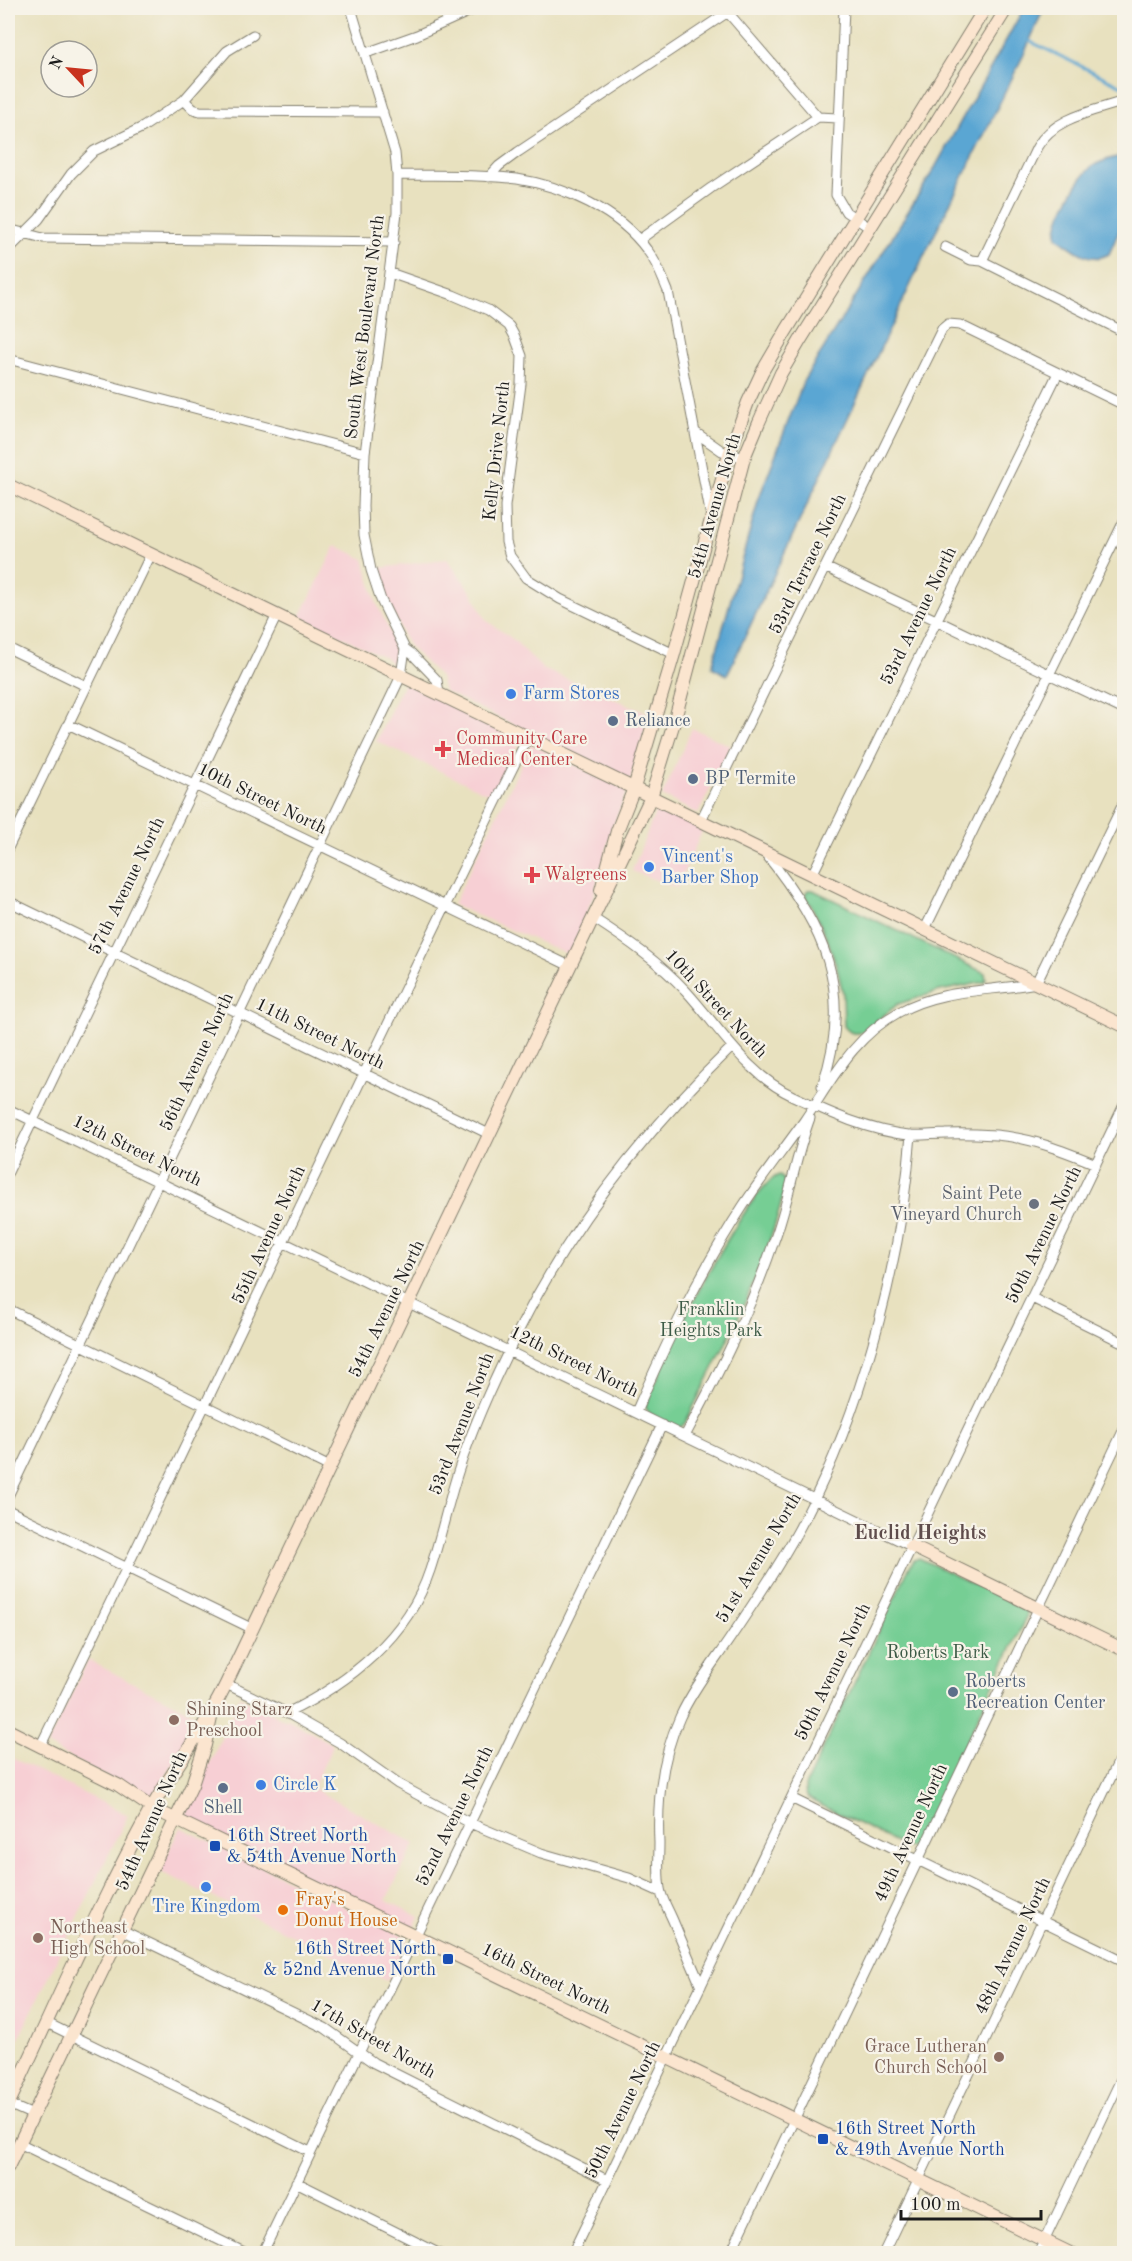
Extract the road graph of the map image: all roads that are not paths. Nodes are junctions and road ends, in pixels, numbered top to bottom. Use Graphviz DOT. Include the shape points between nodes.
graph roads {
  1 [pos="351,8"];
  2 [pos="477,8"];
  3 [pos="844,8"];
  4 [pos="986,8"];
  5 [pos="1007,8"];
  6 [pos="726,10"];
  7 [pos="253,35"];
  8 [pos="366,53"];
  9 [pos="184,100"];
  10 [pos="1125,100"];
  11 [pos="383,112"];
  12 [pos="818,117"];
  13 [pos="838,118"];
  14 [pos="397,175"];
  15 [pos="489,177"];
  16 [pos="855,219"];
  17 [pos="870,228"];
  18 [pos="8,229"];
  19 [pos="23,234"];
  20 [pos="639,240"];
  21 [pos="394,242"];
  22 [pos="945,247"];
  23 [pos="8,250"];
  24 [pos="982,261"];
  25 [pos="390,273"];
  26 [pos="1125,332"];
  27 [pos="8,359"];
  28 [pos="1058,373"];
  29 [pos="1125,405"];
  30 [pos="695,432"];
  31 [pos="365,453"];
  32 [pos="729,454"];
  33 [pos="744,458"];
  34 [pos="8,485"];
  35 [pos="711,517"];
  36 [pos="1125,521"];
  37 [pos="151,554"];
  38 [pos="825,567"];
  39 [pos="277,615"];
  40 [pos="936,620"];
  41 [pos="8,648"];
  42 [pos="405,649"];
  43 [pos="674,654"];
  44 [pos="1049,674"];
  45 [pos="401,676"];
  46 [pos="86,687"];
  47 [pos="439,694"];
  48 [pos="1125,711"];
  49 [pos="68,724"];
  50 [pos="528,737"];
  51 [pos="195,784"];
  52 [pos="634,788"];
  53 [pos="651,796"];
  54 [pos="1125,802"];
  55 [pos="701,820"];
  56 [pos="319,846"];
  57 [pos="8,848"];
  58 [pos="764,851"];
  59 [pos="812,875"];
  60 [pos="8,901"];
  61 [pos="444,906"];
  62 [pos="593,918"];
  63 [pos="925,929"];
  64 [pos="113,952"];
  65 [pos="570,966"];
  66 [pos="1036,983"];
  67 [pos="238,1013"];
  68 [pos="1125,1026"];
  69 [pos="732,1047"];
  70 [pos="364,1073"];
  71 [pos="815,1105"];
  72 [pos="1125,1106"];
  73 [pos="8,1109"];
  74 [pos="32,1120"];
  75 [pos="489,1134"];
  76 [pos="910,1136"];
  77 [pos="1096,1164"];
  78 [pos="8,1172"];
  79 [pos="159,1182"];
  80 [pos="284,1242"];
  81 [pos="1032,1298"];
  82 [pos="409,1304"];
  83 [pos="8,1309"];
  84 [pos="1125,1343"];
  85 [pos="80,1344"];
  86 [pos="508,1350"];
  87 [pos="206,1407"];
  88 [pos="636,1413"];
  89 [pos="662,1425"];
  90 [pos="1125,1429"];
  91 [pos="685,1436"];
  92 [pos="330,1467"];
  93 [pos="8,1496"];
  94 [pos="814,1499"];
  95 [pos="8,1510"];
  96 [pos="912,1546"];
  97 [pos="127,1568"];
  98 [pos="1038,1608"];
  99 [pos="253,1629"];
  100 [pos="1125,1650"];
  101 [pos="226,1684"];
  102 [pos="287,1713"];
  103 [pos="211,1714"];
  104 [pos="8,1731"];
  105 [pos="40,1747"];
  106 [pos="1125,1750"];
  107 [pos="791,1798"];
  108 [pos="152,1808"];
  109 [pos="175,1819"];
  110 [pos="470,1823"];
  111 [pos="917,1860"];
  112 [pos="660,1892"];
  113 [pos="1043,1921"];
  114 [pos="122,1930"];
  115 [pos="416,1936"];
  116 [pos="1125,1961"];
  117 [pos="701,1986"];
  118 [pos="47,2022"];
  119 [pos="71,2035"];
  120 [pos="359,2052"];
  121 [pos="667,2057"];
  122 [pos="1125,2073"];
  123 [pos="8,2104"];
  124 [pos="33,2115"];
  125 [pos="796,2120"];
  126 [pos="19,2143"];
  127 [pos="310,2152"];
  128 [pos="8,2167"];
  129 [pos="919,2179"];
  130 [pos="607,2180"];
  131 [pos="296,2182"];
  132 [pos="1045,2240"];
  133 [pos="248,2253"];
  134 [pos="262,2253"];
  135 [pos="440,2253"];
  136 [pos="572,2253"];
  137 [pos="730,2253"];
  138 [pos="883,2253"];
  139 [pos="1038,2253"];
  140 [pos="1072,2253"];
  1 -- 8 [label="street, South West Boulevard North"];
  2 -- 8 [label="street"];
  3 -- 13 [label="street"];
  4 -- 16 [label="main road, 54th Avenue North"];
  5 -- 17 [label="main road, 54th Avenue North"];
  6 -- 12 [label="street"];
  6 -- 15 [label="street" via="518,152"];
  7 -- 9 [label="street" via="227,51"];
  8 -- 11 [label="street, South West Boulevard North"];
  9 -- 11 [label="street" via="200,111"];
  9 -- 19 [label="street" via="143,127 94,151"];
  10 -- 24 [label="street" via="1061,123 1047,133"];
  11 -- 14 [label="street, South West Boulevard North"];
  12 -- 13 [label="street"];
  12 -- 20 [label="street"];
  13 -- 16 [label="street" via="836,195"];
  14 -- 15 [label="street"];
  14 -- 21 [label="street, South West Boulevard North"];
  15 -- 20 [label="street" via="518,179 579,198 616,219"];
  16 -- 17 [label="street"];
  16 -- 32 [label="main road, 54th Avenue North" via="762,372"];
  17 -- 33 [label="main road, 54th Avenue North" via="782,373"];
  18 -- 19 [label="street"];
  19 -- 21 [label="street" via="43,238"];
  19 -- 23 [label="street"];
  20 -- 30 [label="street" via="668,291"];
  21 -- 25 [label="street, South West Boulevard North"];
  22 -- 24 [label="street"];
  24 -- 26 [label="street"];
  25 -- 31 [label="street, South West Boulevard North"];
  25 -- 43 [label="street, Kelly Drive North" via="488,310 509,326 515,337 522,356 521,384 505,523 506,542 518,568 534,585"];
  27 -- 31 [label="street"];
  28 -- 29 [label="street"];
  28 -- 38 [label="street, 53rd Terrace North" via="960,325 948,324 937,338"];
  28 -- 40 [label="street, 53rd Avenue North"];
  30 -- 32 [label="street"];
  30 -- 35 [label="street"];
  31 -- 42 [label="street, South West Boulevard North" via="364,535 371,570"];
  32 -- 33 [label="street"];
  32 -- 35 [label="main road, 54th Avenue North"];
  33 -- 53 [label="main road, 54th Avenue North"];
  34 -- 37 [label="main road"];
  35 -- 43 [label="main road, 54th Avenue North"];
  36 -- 44 [label="street"];
  37 -- 39 [label="main road"];
  37 -- 46 [label="street"];
  38 -- 40 [label="street"];
  38 -- 55 [label="street, 53rd Terrace North"];
  39 -- 45 [label="main road"];
  39 -- 51 [label="street, 57th Avenue North"];
  40 -- 44 [label="street"];
  40 -- 59 [label="street, 53rd Avenue North"];
  41 -- 46 [label="street"];
  42 -- 45 [label="street"];
  42 -- 47 [label="street, South West Boulevard North" via="436,680"];
  43 -- 52 [label="main road, 54th Avenue North"];
  44 -- 48 [label="street"];
  44 -- 63 [label="street"];
  45 -- 47 [label="main road"];
  45 -- 56 [label="street, 56th Avenue North"];
  46 -- 49 [label="street"];
  47 -- 50 [label="main road"];
  49 -- 51 [label="street, 10th Street North"];
  49 -- 57 [label="street"];
  50 -- 52 [label="main road"];
  50 -- 61 [label="street, 55th Avenue North"];
  51 -- 56 [label="street, 10th Street North"];
  51 -- 64 [label="street, 57th Avenue North"];
  52 -- 53 [label="main road"];
  52 -- 62 [label="main road, 54th Avenue North" via="617,831"];
  53 -- 55 [label="main road"];
  53 -- 62 [label="main road, 54th Avenue North"];
  54 -- 66 [label="street"];
  55 -- 58 [label="main road"];
  56 -- 61 [label="street, 10th Street North"];
  56 -- 67 [label="street, 56th Avenue North"];
  58 -- 59 [label="main road"];
  58 -- 71 [label="street" via="809,913 830,965 835,999 834,1038"];
  59 -- 63 [label="main road"];
  60 -- 64 [label="street, 11th Street North"];
  61 -- 65 [label="street, 10th Street North"];
  61 -- 70 [label="street, 55th Avenue North"];
  62 -- 65 [label="main road, 54th Avenue North"];
  62 -- 69 [label="street, 10th Street North" via="667,971"];
  63 -- 66 [label="main road"];
  64 -- 67 [label="street, 11th Street North"];
  64 -- 74 [label="street, 57th Avenue North"];
  65 -- 75 [label="main road, 54th Avenue North"];
  66 -- 68 [label="main road"];
  66 -- 71 [label="street" via="956,992 897,1013 857,1044"];
  67 -- 70 [label="street, 11th Street North"];
  67 -- 79 [label="street, 56th Avenue North"];
  69 -- 71 [label="street, 10th Street North" via="790,1095"];
  69 -- 86 [label="street, 53rd Avenue North" via="672,1106 616,1175 547,1276"];
  70 -- 75 [label="street, 11th Street North"];
  70 -- 80 [label="street, 55th Avenue North"];
  71 -- 76 [label="street, 10th Street North" via="844,1119"];
  71 -- 88 [label="street" via="744,1204 696,1283"];
  71 -- 91 [label="street" via="753,1299"];
  72 -- 77 [label="street, 50th Avenue North"];
  73 -- 74 [label="street, 12th Street North"];
  74 -- 78 [label="street, 57th Avenue North"];
  74 -- 79 [label="street, 12th Street North"];
  75 -- 82 [label="main road, 54th Avenue North"];
  76 -- 77 [label="street, 10th Street North" via="1018,1138"];
  76 -- 94 [label="street, 51st Avenue North" via="907,1185 896,1249 875,1333 856,1399"];
  77 -- 81 [label="street, 50th Avenue North"];
  79 -- 80 [label="street, 12th Street North"];
  79 -- 85 [label="street, 56th Avenue North"];
  80 -- 82 [label="street, 12th Street North"];
  80 -- 87 [label="street, 55th Avenue North"];
  81 -- 84 [label="street"];
  81 -- 96 [label="street, 50th Avenue North"];
  82 -- 86 [label="street, 12th Street North"];
  82 -- 92 [label="main road, 54th Avenue North"];
  83 -- 85 [label="street"];
  85 -- 87 [label="street"];
  85 -- 93 [label="street, 56th Avenue North"];
  86 -- 88 [label="street, 12th Street North"];
  86 -- 102 [label="street, 53rd Avenue North" via="459,1469 430,1571 407,1617 381,1648 338,1685"];
  87 -- 92 [label="street"];
  87 -- 97 [label="street, 55th Avenue North"];
  88 -- 89 [label="street, 12th Street North"];
  89 -- 91 [label="street, 12th Street North"];
  89 -- 110 [label="street, 52nd Avenue North"];
  90 -- 98 [label="street, 49th Avenue North"];
  91 -- 94 [label="street, 12th Street North"];
  92 -- 99 [label="main road, 54th Avenue North"];
  94 -- 96 [label="street, 12th Street North"];
  94 -- 112 [label="street, 51st Avenue North" via="769,1580 680,1717 661,1788"];
  95 -- 97 [label="street"];
  96 -- 98 [label="main road, 12th Street North"];
  96 -- 107 [label="street, 50th Avenue North"];
  97 -- 99 [label="street"];
  97 -- 105 [label="street, 55th Avenue North"];
  98 -- 100 [label="main road, 12th Street North"];
  98 -- 111 [label="street, 49th Avenue North"];
  99 -- 101 [label="main road, 54th Avenue North"];
  101 -- 102 [label="street"];
  101 -- 103 [label="main road, 54th Avenue North"];
  102 -- 110 [label="street" via="340,1743 398,1784"];
  103 -- 108 [label="main road, 54th Avenue North"];
  103 -- 109 [label="main road, 54th Avenue North" via="192,1785"];
  104 -- 105 [label="main road, 16th Street North"];
  105 -- 108 [label="main road, 16th Street North" via="118,1785"];
  106 -- 113 [label="street, 48th Avenue North"];
  107 -- 111 [label="street"];
  107 -- 117 [label="street, 50th Avenue North"];
  108 -- 109 [label="main road, 16th Street North"];
  108 -- 118 [label="main road, 54th Avenue North"];
  109 -- 114 [label="main road, 54th Avenue North"];
  109 -- 115 [label="main road, 16th Street North"];
  110 -- 112 [label="street" via="541,1853 629,1878"];
  110 -- 115 [label="street, 52nd Avenue North"];
  111 -- 113 [label="street"];
  111 -- 125 [label="street, 49th Avenue North"];
  112 -- 117 [label="street, 51st Avenue North"];
  113 -- 116 [label="street"];
  113 -- 129 [label="street, 48th Avenue North"];
  114 -- 119 [label="main road, 54th Avenue North"];
  114 -- 120 [label="street, 17th Street North" via="325,2028"];
  115 -- 120 [label="street, 52nd Avenue North"];
  115 -- 121 [label="main road, 16th Street North"];
  117 -- 121 [label="street, 50th Avenue North"];
  118 -- 119 [label="street"];
  118 -- 123 [label="main road, 54th Avenue North"];
  119 -- 124 [label="main road, 54th Avenue North"];
  119 -- 127 [label="street"];
  120 -- 127 [label="street, 52nd Avenue North"];
  120 -- 130 [label="street, 17th Street North"];
  121 -- 125 [label="main road, 16th Street North"];
  121 -- 130 [label="street, 50th Avenue North"];
  122 -- 132 [label="street"];
  123 -- 124 [label="street"];
  124 -- 126 [label="main road, 54th Avenue North"];
  125 -- 129 [label="main road, 16th Street North"];
  125 -- 137 [label="street, 49th Avenue North"];
  126 -- 128 [label="main road, 54th Avenue North"];
  126 -- 133 [label="street"];
  127 -- 131 [label="street, 52nd Avenue North"];
  129 -- 132 [label="main road, 16th Street North"];
  129 -- 138 [label="street, 48th Avenue North"];
  130 -- 136 [label="street, 50th Avenue North"];
  131 -- 134 [label="street, 52nd Avenue North"];
  131 -- 135 [label="street"];
  132 -- 139 [label="street"];
  132 -- 140 [label="main road, 16th Street North"];
}
